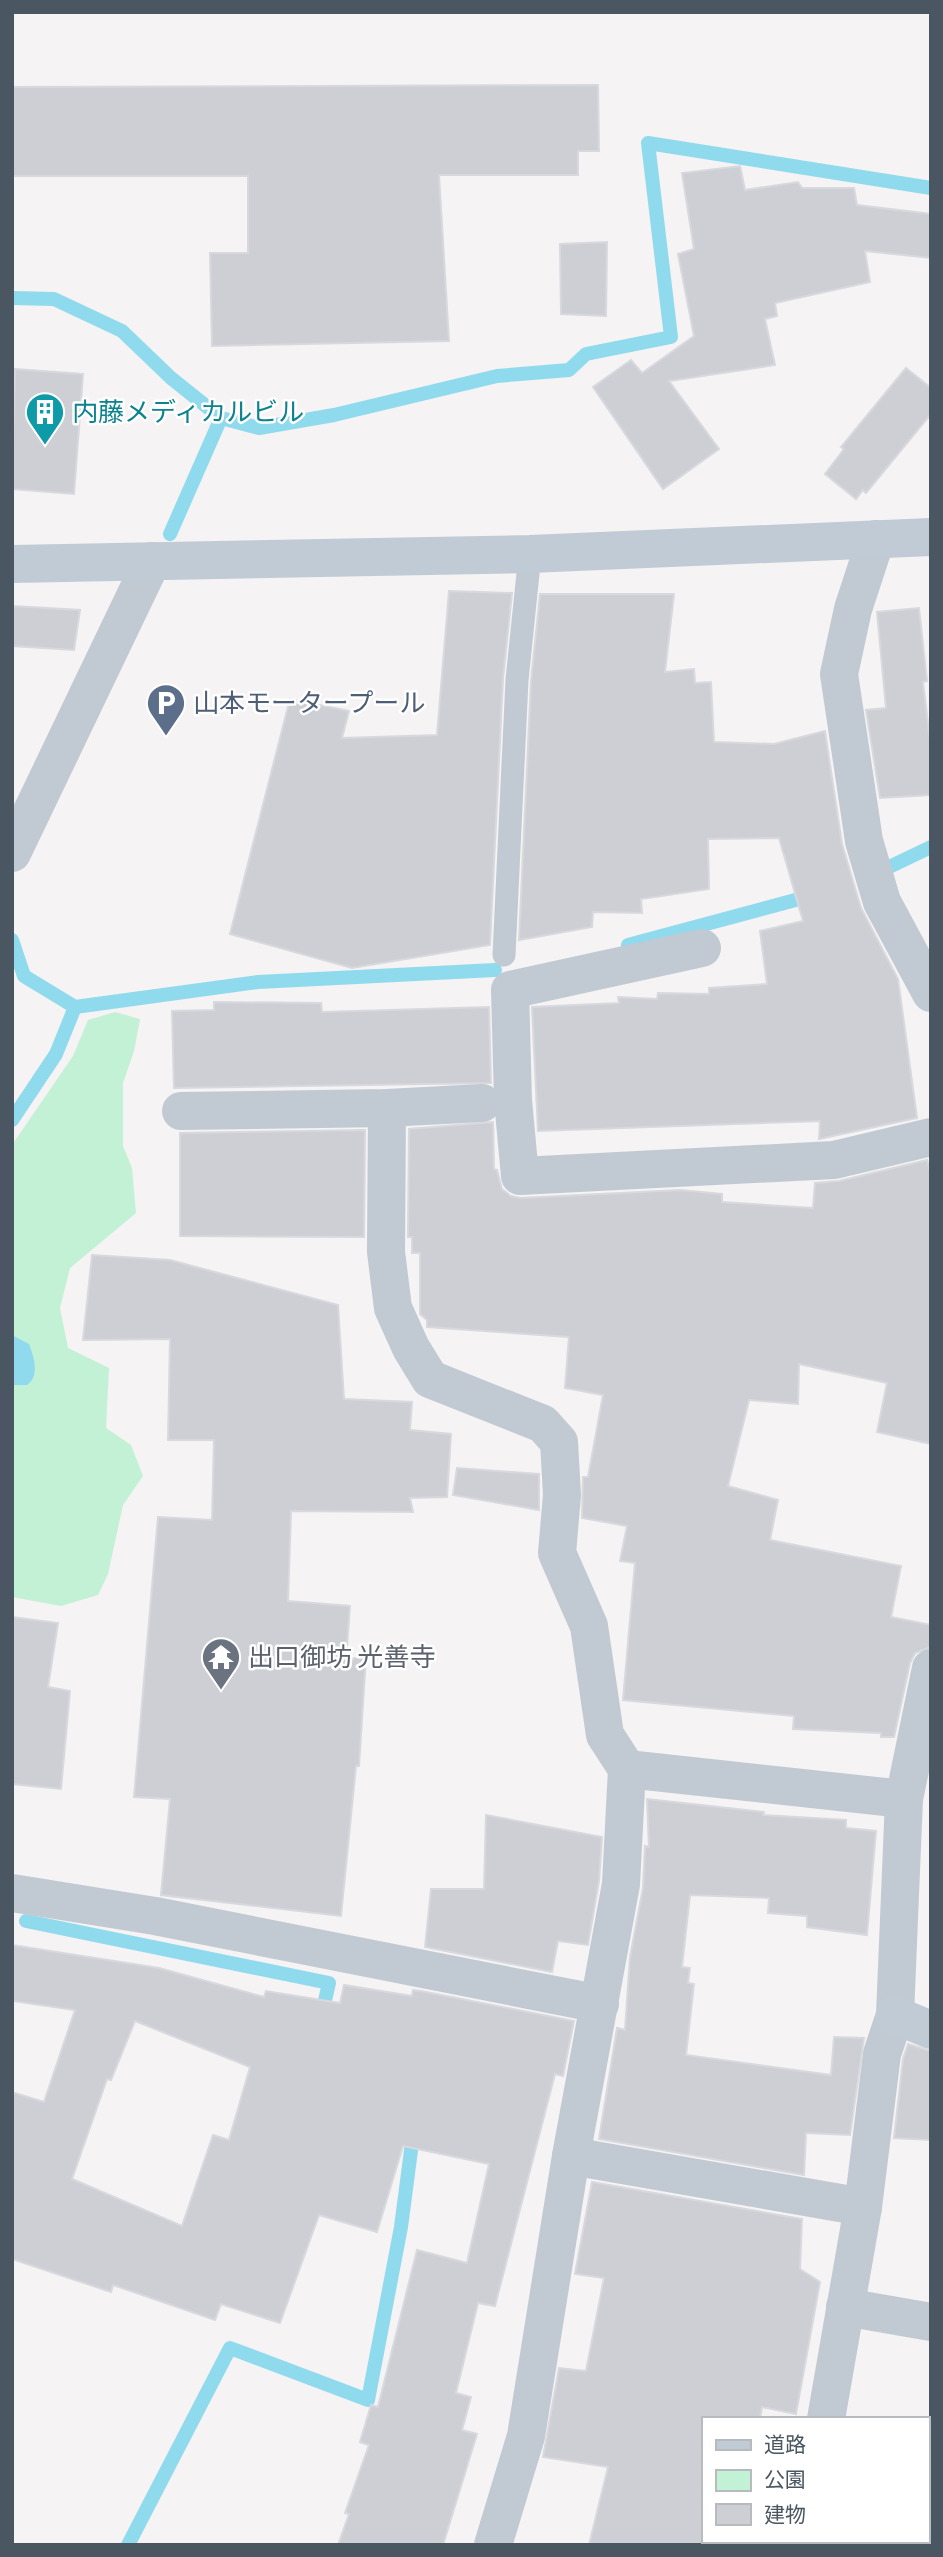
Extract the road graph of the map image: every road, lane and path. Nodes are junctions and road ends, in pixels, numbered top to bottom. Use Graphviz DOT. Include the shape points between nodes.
graph roads {
  1 [pos="913,532"];
  2 [pos="530,554"];
  3 [pos="152,561"];
  4 [pos="12,564"];
  5 [pos="12,853"];
  6 [pos="702,948"];
  7 [pos="504,955"];
  8 [pos="931,993"];
  9 [pos="482,1103"];
  10 [pos="387,1108"];
  11 [pos="181,1111"];
  12 [pos="931,1137"];
  13 [pos="931,1668"];
  14 [pos="628,1769"];
  15 [pos="904,1799"];
  16 [pos="12,1892"];
  17 [pos="600,2004"];
  18 [pos="895,2015"];
  19 [pos="931,2030"];
  20 [pos="571,2156"];
  21 [pos="863,2207"];
  22 [pos="845,2307"];
  23 [pos="931,2322"];
  24 [pos="826,2417"];
  25 [pos="493,2545"];
  1 -- 2 [label="street"];
  1 -- 8 [label="street" via="853,609 839,674 868,853 883,902"];
  2 -- 3 [label="street"];
  2 -- 7 [label="lane" via="517,680"];
  3 -- 4 [label="street"];
  3 -- 5 [label="street"];
  6 -- 12 [label="street" via="510,990 520,1176 834,1160"];
  9 -- 10 [label="street"];
  10 -- 11 [label="street"];
  10 -- 14 [label="street" via="386,1252 393,1308 430,1379 543,1424 559,1442 562,1495 557,1553 589,1626 604,1735"];
  13 -- 15 [label="street"];
  14 -- 15 [label="street"];
  14 -- 17 [label="street" via="621,1884"];
  15 -- 18 [label="street"];
  16 -- 17 [label="street"];
  17 -- 20 [label="street"];
  18 -- 19 [label="street"];
  18 -- 21 [label="street" via="882,2054"];
  20 -- 21 [label="street"];
  20 -- 25 [label="street" via="526,2436"];
  21 -- 22 [label="street"];
  22 -- 23 [label="street"];
  22 -- 24 [label="street"];
}
